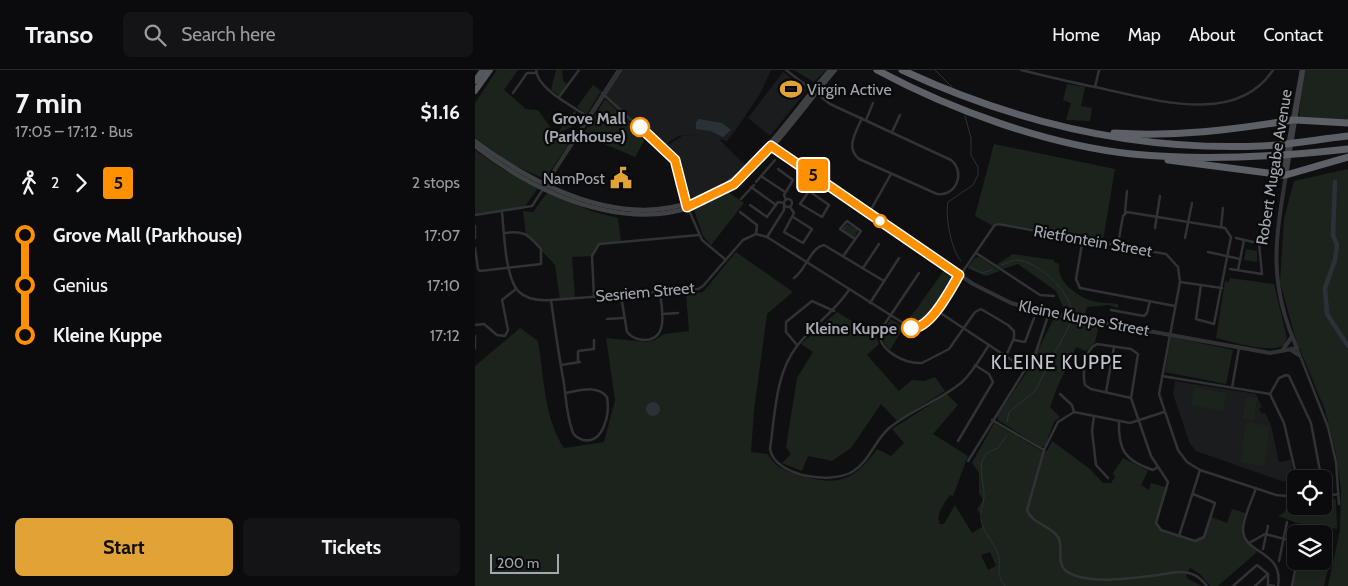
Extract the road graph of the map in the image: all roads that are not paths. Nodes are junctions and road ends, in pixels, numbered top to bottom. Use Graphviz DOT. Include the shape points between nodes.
graph roads {
  1 [pos="483,70"];
  2 [pos="491,70"];
  3 [pos="579,70"];
  4 [pos="619,70"];
  5 [pos="786,70"];
  6 [pos="830,70"];
  7 [pos="835,70"];
  8 [pos="877,70"];
  9 [pos="902,70"];
  10 [pos="1021,70"];
  11 [pos="1099,70"];
  12 [pos="1273,70"];
  13 [pos="1303,70"];
  14 [pos="536,71"];
  15 [pos="475,81"];
  16 [pos="1095,87"];
  17 [pos="475,91"];
  18 [pos="814,91"];
  19 [pos="513,93"];
  20 [pos="603,94"];
  21 [pos="559,97"];
  22 [pos="873,103"];
  23 [pos="900,115"];
  24 [pos="589,117"];
  25 [pos="862,118"];
  26 [pos="866,120"];
  27 [pos="1294,120"];
  28 [pos="1348,123"];
  29 [pos="1081,131"];
  30 [pos="892,132"];
  31 [pos="1348,136"];
  32 [pos="475,141"];
  33 [pos="769,145"];
  34 [pos="475,146"];
  35 [pos="1348,149"];
  36 [pos="1131,153"];
  37 [pos="1348,157"];
  38 [pos="775,160"];
  39 [pos="778,169"];
  40 [pos="891,174"];
  41 [pos="1285,175"];
  42 [pos="761,176"];
  43 [pos="754,185"];
  44 [pos="545,187"];
  45 [pos="1127,191"];
  46 [pos="785,192"];
  47 [pos="1160,196"];
  48 [pos="741,199"];
  49 [pos="785,203"];
  50 [pos="1192,203"];
  51 [pos="775,204"];
  52 [pos="800,204"];
  53 [pos="687,205"];
  54 [pos="750,205"];
  55 [pos="790,206"];
  56 [pos="1223,208"];
  57 [pos="784,210"];
  58 [pos="502,212"];
  59 [pos="740,212"];
  60 [pos="1125,212"];
  61 [pos="869,213"];
  62 [pos="475,215"];
  63 [pos="1157,216"];
  64 [pos="793,217"];
  65 [pos="1189,222"];
  66 [pos="475,226"];
  67 [pos="1221,227"];
  68 [pos="1155,228"];
  69 [pos="505,233"];
  70 [pos="756,234"];
  71 [pos="699,235"];
  72 [pos="767,236"];
  73 [pos="475,238"];
  74 [pos="1083,238"];
  75 [pos="1185,238"];
  76 [pos="1236,238"];
  77 [pos="855,240"];
  78 [pos="1243,240"];
  79 [pos="1259,243"];
  80 [pos="879,244"];
  81 [pos="1118,244"];
  82 [pos="1266,245"];
  83 [pos="475,248"];
  84 [pos="1208,252"];
  85 [pos="976,253"];
  86 [pos="844,255"];
  87 [pos="1228,257"];
  88 [pos="899,258"];
  89 [pos="1240,259"];
  90 [pos="726,260"];
  91 [pos="807,262"];
  92 [pos="509,268"];
  93 [pos="863,268"];
  94 [pos="1230,269"];
  95 [pos="1238,270"];
  96 [pos="919,273"];
  97 [pos="959,275"];
  98 [pos="794,278"];
  99 [pos="883,281"];
  100 [pos="1180,282"];
  101 [pos="1201,285"];
  102 [pos="1222,288"];
  103 [pos="517,289"];
  104 [pos="849,290"];
  105 [pos="660,293"];
  106 [pos="621,296"];
  107 [pos="1054,296"];
  108 [pos="595,297"];
  109 [pos="551,300"];
  110 [pos="1150,301"];
  111 [pos="870,303"];
  112 [pos="1175,306"];
  113 [pos="936,310"];
  114 [pos="1111,310"];
  115 [pos="834,311"];
  116 [pos="678,313"];
  117 [pos="662,314"];
  118 [pos="1049,314"];
  119 [pos="891,317"];
  120 [pos="623,318"];
  121 [pos="1034,318"];
  122 [pos="607,319"];
  123 [pos="475,325"];
  124 [pos="963,328"];
  125 [pos="1169,334"];
  126 [pos="475,336"];
  127 [pos="1291,338"];
  128 [pos="594,340"];
  129 [pos="1014,340"];
  130 [pos="797,345"];
  131 [pos="989,345"];
  132 [pos="1114,346"];
  133 [pos="475,348"];
  134 [pos="1239,348"];
  135 [pos="1294,349"];
  136 [pos="1280,352"];
  137 [pos="1298,354"];
  138 [pos="1006,356"];
  139 [pos="561,364"];
  140 [pos="975,365"];
  141 [pos="1025,369"];
  142 [pos="1162,376"];
  143 [pos="1232,388"];
  144 [pos="1106,392"];
  145 [pos="565,393"];
  146 [pos="1061,394"];
  147 [pos="1270,394"];
  148 [pos="1131,398"];
  149 [pos="1074,412"];
  150 [pos="1165,412"];
  151 [pos="1095,416"];
  152 [pos="992,420"];
  153 [pos="1140,420"];
  154 [pos="1119,421"];
  155 [pos="958,441"];
  156 [pos="1044,450"];
  157 [pos="968,461"];
  158 [pos="1158,467"];
  159 [pos="1200,470"];
  160 [pos="1295,470"];
  161 [pos="1320,470"];
  162 [pos="1108,478"];
  163 [pos="1256,488"];
  164 [pos="1193,494"];
  165 [pos="1338,494"];
  166 [pos="1332,495"];
  167 [pos="1287,496"];
  168 [pos="1339,504"];
  169 [pos="1287,522"];
  170 [pos="1268,526"];
  171 [pos="1265,534"];
  172 [pos="1179,536"];
  173 [pos="1283,539"];
  174 [pos="1287,540"];
  175 [pos="1249,543"];
  176 [pos="1263,549"];
  177 [pos="1279,561"];
  178 [pos="1295,570"];
  179 [pos="1268,574"];
  180 [pos="1268,585"];
  181 [pos="1207,586"];
  182 [pos="1233,586"];
  183 [pos="1255,586"];
  184 [pos="1274,586"];
  185 [pos="1279,586"];
  186 [pos="1292,586"];
  1 -- 15 [label="highway"];
  2 -- 17 [label="highway"];
  3 -- 21 [label="street"];
  4 -- 20 [label="street"];
  5 -- 18 [label="street"];
  6 -- 18 [label="main road"];
  7 -- 18 [label="main road"];
  8 -- 36 [label="highway" via="921,92 1013,127"];
  9 -- 29 [label="highway" via="985,105"];
  10 -- 16 [label="street"];
  11 -- 16 [label="street"];
  12 -- 16 [label="street" via="1248,94 1198,105 1164,102"];
  13 -- 27 [label="main road, Robert Mugabe Avenue"];
  14 -- 19 [label="street" via="527,74"];
  14 -- 21 [label="street" via="541,84"];
  18 -- 25 [label="street" via="829,104"];
  18 -- 33 [label="main road"];
  20 -- 24 [label="street"];
  20 -- 53 [label="street" via="675,160"];
  21 -- 24 [label="street"];
  22 -- 26 [label="street"];
  23 -- 30 [label="street"];
  24 -- 44 [label="street"];
  25 -- 26 [label="street"];
  25 -- 40 [label="street" via="851,143 853,154"];
  26 -- 30 [label="street"];
  27 -- 28 [label="highway"];
  27 -- 29 [label="highway" via="1175,135"];
  27 -- 41 [label="main road, Robert Mugabe Avenue"];
  29 -- 31 [label="highway" via="1157,143 1202,146 1264,146"];
  30 -- 40 [label="street" via="951,160 957,165 959,174 951,190 940,195"];
  32 -- 44 [label="main road"];
  33 -- 53 [label="main road" via="733,179"];
  33 -- 61 [label="street, Kleine Kuppe Street"];
  34 -- 44 [label="main road" via="507,169"];
  35 -- 36 [label="highway" via="1219,158"];
  36 -- 41 [label="highway"];
  37 -- 41 [label="highway"];
  38 -- 42 [label="street"];
  39 -- 46 [label="street" via="793,180"];
  40 -- 61 [label="street"];
  41 -- 127 [label="street, Robert Mugabe Avenue" via="1275,233 1274,266 1278,296"];
  41 -- 135 [label="street, Robert Mugabe Avenue" via="1275,266"];
  42 -- 43 [label="street"];
  42 -- 46 [label="street"];
  43 -- 48 [label="street"];
  43 -- 51 [label="street"];
  44 -- 53 [label="main road" via="617,209 653,210"];
  44 -- 58 [label="street" via="532,206"];
  45 -- 60 [label="street"];
  46 -- 49 [label="street"];
  47 -- 63 [label="street"];
  49 -- 51 [label="street" via="779,201"];
  49 -- 55 [label="street"];
  49 -- 55 [label="street" via="790,200"];
  49 -- 57 [label="street"];
  50 -- 65 [label="street"];
  51 -- 54 [label="street" via="765,217"];
  52 -- 52 [label="street" via="821,218 829,206 809,192"];
  52 -- 55 [label="street"];
  53 -- 71 [label="street"];
  55 -- 57 [label="street"];
  55 -- 64 [label="street" via="794,211"];
  56 -- 67 [label="street"];
  57 -- 72 [label="street"];
  58 -- 62 [label="street"];
  58 -- 69 [label="street"];
  59 -- 70 [label="street" via="757,225"];
  60 -- 63 [label="street"];
  60 -- 81 [label="street"];
  61 -- 97 [label="street, Kleine Kuppe Street"];
  63 -- 65 [label="street"];
  63 -- 68 [label="street"];
  64 -- 64 [label="street" via="784,232 803,244 812,229"];
  65 -- 67 [label="street"];
  65 -- 75 [label="street"];
  66 -- 73 [label="street"];
  67 -- 87 [label="street" via="1231,235"];
  69 -- 92 [label="street"];
  69 -- 92 [label="street" via="523,232 541,252 541,264"];
  70 -- 72 [label="street"];
  70 -- 90 [label="street, Sesriem Street" via="743,240"];
  71 -- 90 [label="street"];
  71 -- 108 [label="street" via="599,244 591,256"];
  72 -- 91 [label="street"];
  74 -- 81 [label="street, Rietfontein Street"];
  74 -- 85 [label="street, Rietfontein Street" via="998,224"];
  74 -- 110 [label="street" via="1076,279 1080,288"];
  76 -- 78 [label="street"];
  77 -- 77 [label="street" via="841,229 847,221 861,229"];
  77 -- 86 [label="street"];
  78 -- 79 [label="street"];
  78 -- 89 [label="street"];
  79 -- 82 [label="street"];
  79 -- 95 [label="street" via="1262,274"];
  80 -- 93 [label="street"];
  81 -- 100 [label="street, Rietfontein Street" via="1166,254 1178,267"];
  83 -- 92 [label="street" via="479,270"];
  84 -- 87 [label="street"];
  85 -- 97 [label="street, Rietfontein Street"];
  85 -- 107 [label="street" via="1040,295"];
  86 -- 91 [label="street" via="822,245"];
  86 -- 93 [label="street"];
  87 -- 89 [label="street"];
  87 -- 102 [label="street"];
  88 -- 99 [label="street"];
  89 -- 95 [label="street"];
  90 -- 105 [label="street, Sesriem Street" via="701,288"];
  91 -- 98 [label="street"];
  91 -- 104 [label="street"];
  92 -- 103 [label="street"];
  93 -- 99 [label="street"];
  94 -- 95 [label="street"];
  96 -- 119 [label="street"];
  97 -- 113 [label="street"];
  97 -- 118 [label="street, Kleine Kuppe Street" via="1000,299"];
  99 -- 111 [label="street"];
  100 -- 101 [label="street"];
  100 -- 112 [label="street"];
  101 -- 102 [label="street"];
  101 -- 102 [label="street" via="1195,316 1199,321 1211,324 1216,321"];
  103 -- 109 [label="street, Sesriem Street" via="531,299"];
  103 -- 123 [label="street" via="502,300 508,330 505,336 497,335 484,324"];
  104 -- 111 [label="street"];
  104 -- 115 [label="street"];
  105 -- 106 [label="street, Sesriem Street"];
  105 -- 117 [label="street"];
  106 -- 108 [label="street, Sesriem Street"];
  106 -- 120 [label="street"];
  108 -- 109 [label="street, Sesriem Street"];
  109 -- 139 [label="street"];
  110 -- 112 [label="street"];
  110 -- 114 [label="street" via="1144,316"];
  111 -- 119 [label="street"];
  112 -- 125 [label="street"];
  113 -- 119 [label="street" via="924,326 916,329"];
  113 -- 124 [label="street"];
  115 -- 130 [label="street"];
  115 -- 130 [label="street" via="812,301 786,322 786,332"];
  116 -- 117 [label="street"];
  117 -- 120 [label="street" via="660,332 647,340 630,336"];
  118 -- 125 [label="street, Kleine Kuppe Street"];
  118 -- 141 [label="street" via="1040,343"];
  119 -- 124 [label="street" via="880,331 883,344 897,357 917,364 946,352"];
  120 -- 122 [label="street"];
  121 -- 129 [label="street" via="1025,342"];
  124 -- 129 [label="street" via="981,309 1011,326"];
  124 -- 131 [label="street"];
  125 -- 134 [label="street, Kleine Kuppe Street"];
  125 -- 142 [label="street"];
  126 -- 133 [label="street"];
  127 -- 135 [label="street, Robert Mugabe Avenue"];
  127 -- 136 [label="street"];
  128 -- 139 [label="street" via="594,350 578,351 579,362"];
  129 -- 138 [label="street"];
  130 -- 140 [label="street" via="779,385 771,455 779,466 821,478 839,478 859,467 891,427 959,384"];
  131 -- 138 [label="street"];
  131 -- 140 [label="street"];
  132 -- 144 [label="street"];
  132 -- 144 [label="street" via="1097,344 1088,350 1085,384 1091,389"];
  132 -- 148 [label="street" via="1131,349 1138,354"];
  134 -- 136 [label="street, Kleine Kuppe Street"];
  134 -- 143 [label="street"];
  135 -- 136 [label="street, Kleine Kuppe Street"];
  135 -- 137 [label="street"];
  137 -- 165 [label="street" via="1328,427 1336,462"];
  138 -- 141 [label="street"];
  139 -- 145 [label="street"];
  140 -- 155 [label="street" via="989,374 993,382"];
  141 -- 152 [label="street"];
  142 -- 143 [label="street"];
  142 -- 150 [label="street" via="1159,394"];
  143 -- 147 [label="street"];
  144 -- 148 [label="street"];
  145 -- 145 [label="street" via="575,436 583,440 596,438 604,427 607,397 597,389"];
  146 -- 149 [label="street"];
  147 -- 160 [label="street" via="1284,422"];
  147 -- 161 [label="street" via="1279,378 1289,376 1311,422"];
  148 -- 153 [label="street"];
  149 -- 151 [label="street"];
  149 -- 156 [label="street" via="1058,422"];
  150 -- 153 [label="street"];
  150 -- 159 [label="street" via="1178,450 1187,462"];
  151 -- 154 [label="street"];
  151 -- 162 [label="street" via="1092,431 1096,465"];
  152 -- 156 [label="street"];
  152 -- 157 [label="street"];
  153 -- 154 [label="street" via="1133,423"];
  153 -- 158 [label="street" via="1151,456"];
  154 -- 158 [label="street" via="1119,438 1124,454 1147,468 1153,470"];
  156 -- 181 [label="street" via="1027,510 1033,520 1057,535 1061,566 1065,571 1072,576 1092,580 1179,572 1193,574"];
  158 -- 172 [label="street" via="1168,482 1168,488 1156,523 1161,530"];
  159 -- 163 [label="street"];
  159 -- 164 [label="street"];
  163 -- 167 [label="street"];
  163 -- 175 [label="street" via="1244,524 1244,535"];
  164 -- 172 [label="street"];
  164 -- 172 [label="street" via="1212,500 1215,508 1204,537 1195,541"];
  165 -- 166 [label="street"];
  165 -- 168 [label="street"];
  169 -- 173 [label="street"];
  170 -- 171 [label="street"];
  171 -- 173 [label="street"];
  171 -- 175 [label="street"];
  171 -- 176 [label="street"];
  173 -- 174 [label="street"];
  173 -- 177 [label="street"];
  175 -- 185 [label="street" via="1274,562 1280,575"];
  178 -- 186 [label="street"];
  179 -- 180 [label="street"];
  179 -- 182 [label="street" via="1257,565"];
  179 -- 183 [label="street"];
  180 -- 184 [label="street"];
}
